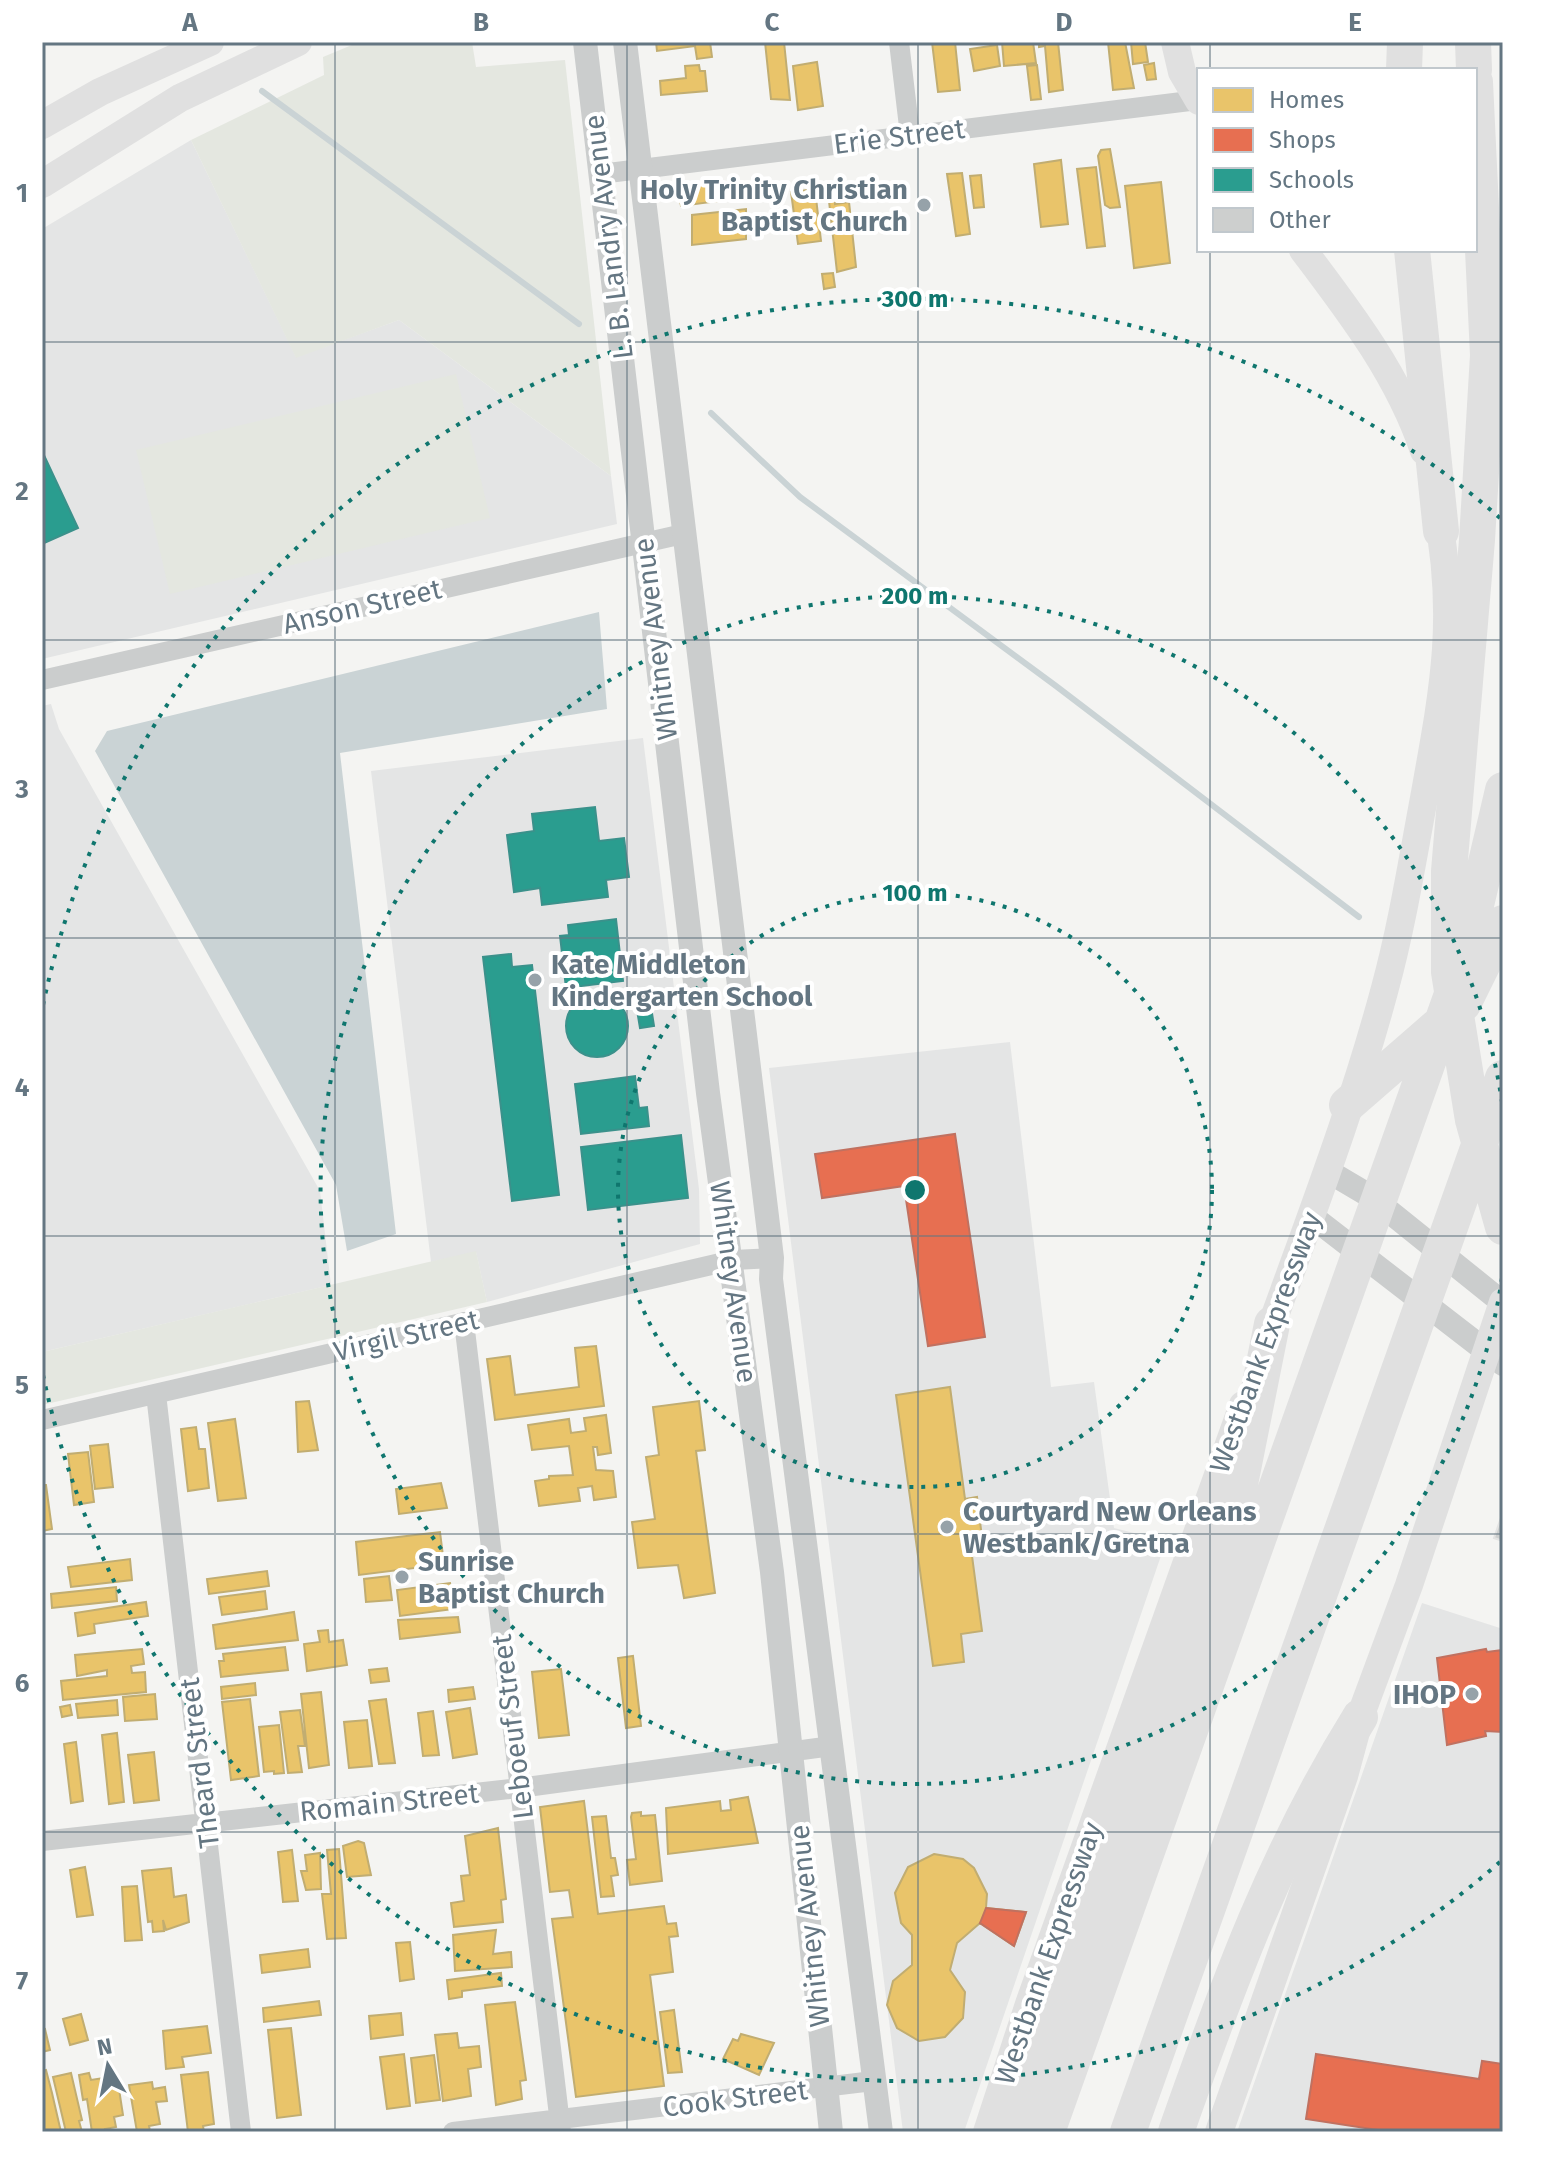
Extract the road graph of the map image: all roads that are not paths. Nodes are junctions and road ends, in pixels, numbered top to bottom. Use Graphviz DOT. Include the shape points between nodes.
graph roads {
  1 [pos="210,42"];
  2 [pos="298,42"];
  3 [pos="585,42"];
  4 [pos="625,42"];
  5 [pos="899,42"];
  6 [pos="1175,42"];
  7 [pos="1405,42"];
  8 [pos="1473,42"];
  9 [pos="1404,68"];
  10 [pos="1474,68"];
  11 [pos="1197,97"];
  12 [pos="1197,100"];
  13 [pos="1477,124"];
  14 [pos="42,125"];
  15 [pos="910,135"];
  16 [pos="640,168"];
  17 [pos="600,174"];
  18 [pos="42,184"];
  19 [pos="1304,252"];
  20 [pos="1412,252"];
  21 [pos="631,433"];
  22 [pos="673,459"];
  23 [pos="1441,531"];
  24 [pos="683,534"];
  25 [pos="644,541"];
  26 [pos="42,680"];
  27 [pos="1503,790"];
  28 [pos="1503,923"];
  29 [pos="1503,1078"];
  30 [pos="1347,1105"];
  31 [pos="1326,1170"];
  32 [pos="1310,1215"];
  33 [pos="1503,1227"];
  34 [pos="772,1258"];
  35 [pos="733,1260"];
  36 [pos="1503,1303"];
  37 [pos="464,1322"];
  38 [pos="1272,1324"];
  39 [pos="1496,1357"];
  40 [pos="156,1394"];
  41 [pos="42,1420"];
  42 [pos="1360,1717"];
  43 [pos="832,1746"];
  44 [pos="791,1751"];
  45 [pos="519,1788"];
  46 [pos="205,1821"];
  47 [pos="42,1841"];
  48 [pos="873,2081"];
  49 [pos="825,2086"];
  50 [pos="561,2126"];
  51 [pos="241,2132"];
  52 [pos="453,2132"];
  53 [pos="831,2132"];
  54 [pos="881,2132"];
  55 [pos="987,2132"];
  56 [pos="1015,2132"];
  57 [pos="1047,2132"];
  58 [pos="1128,2132"];
  59 [pos="1176,2132"];
  60 [pos="1219,2132"];
  1 -- 14 [label="main road"];
  2 -- 18 [label="main road" via="180,98"];
  3 -- 17 [label="street, L. B. Landry Avenue"];
  4 -- 16 [label="street, L. B. Landry Avenue"];
  5 -- 15 [label="street"];
  6 -- 11 [label="main road" via="1182,72"];
  7 -- 9 [label="highway"];
  8 -- 10 [label="highway"];
  12 -- 15 [label="street, Erie Street"];
  13 -- 33 [label="highway" via="1488,355 1449,871 1449,972 1473,1120"];
  15 -- 16 [label="street, Erie Street"];
  16 -- 17 [label="street, Erie Street"];
  16 -- 22 [label="street, L. B. Landry Avenue"];
  17 -- 21 [label="street, L. B. Landry Avenue"];
  19 -- 23 [label="main road, Westbank Expressway" via="1361,330 1414,421"];
  20 -- 23 [label="highway"];
  21 -- 25 [label="street, Whitney Avenue"];
  22 -- 24 [label="street, Whitney Avenue"];
  23 -- 30 [label="main road, Westbank Expressway" via="1450,619 1447,668 1385,988"];
  24 -- 25 [label="street, Anson Street"];
  24 -- 34 [label="street, Whitney Avenue"];
  25 -- 26 [label="street, Anson Street"];
  25 -- 35 [label="street, Whitney Avenue" via="712,1125"];
  27 -- 57 [label="highway, Westbank Expressway" via="1461,969"];
  28 -- 30 [label="highway" via="1463,1004"];
  29 -- 58 [label="highway"];
  30 -- 31 [label="main road, Westbank Expressway"];
  31 -- 32 [label="main road, Westbank Expressway"];
  31 -- 36 [label="street" via="1370,1196"];
  32 -- 38 [label="main road, Westbank Expressway"];
  32 -- 39 [label="street"];
  34 -- 35 [label="street, Virgil Street"];
  34 -- 43 [label="street, Whitney Avenue"];
  35 -- 37 [label="street, Virgil Street"];
  35 -- 44 [label="street, Whitney Avenue"];
  36 -- 39 [label="main road"];
  37 -- 40 [label="street, Virgil Street"];
  37 -- 45 [label="street, Leboeuf Street"];
  38 -- 55 [label="main road, Westbank Expressway"];
  38 -- 56 [label="highway" via="1237,1499"];
  39 -- 42 [label="main road"];
  40 -- 41 [label="street, Virgil Street"];
  40 -- 46 [label="street, Theard Street"];
  42 -- 59 [label="highway" via="1287,1848 1234,1968"];
  42 -- 60 [label="main road"];
  43 -- 44 [label="street, Romain Street"];
  43 -- 48 [label="street, Whitney Avenue"];
  44 -- 45 [label="street, Romain Street"];
  44 -- 49 [label="street, Whitney Avenue"];
  45 -- 46 [label="street, Romain Street"];
  45 -- 50 [label="street, Leboeuf Street"];
  46 -- 47 [label="street, Romain Street"];
  46 -- 51 [label="street, Theard Street"];
  48 -- 49 [label="street, Cook Street"];
  48 -- 54 [label="street, Whitney Avenue"];
  49 -- 50 [label="street, Cook Street"];
  49 -- 53 [label="street, Whitney Avenue"];
  50 -- 52 [label="street, Cook Street"];
}
